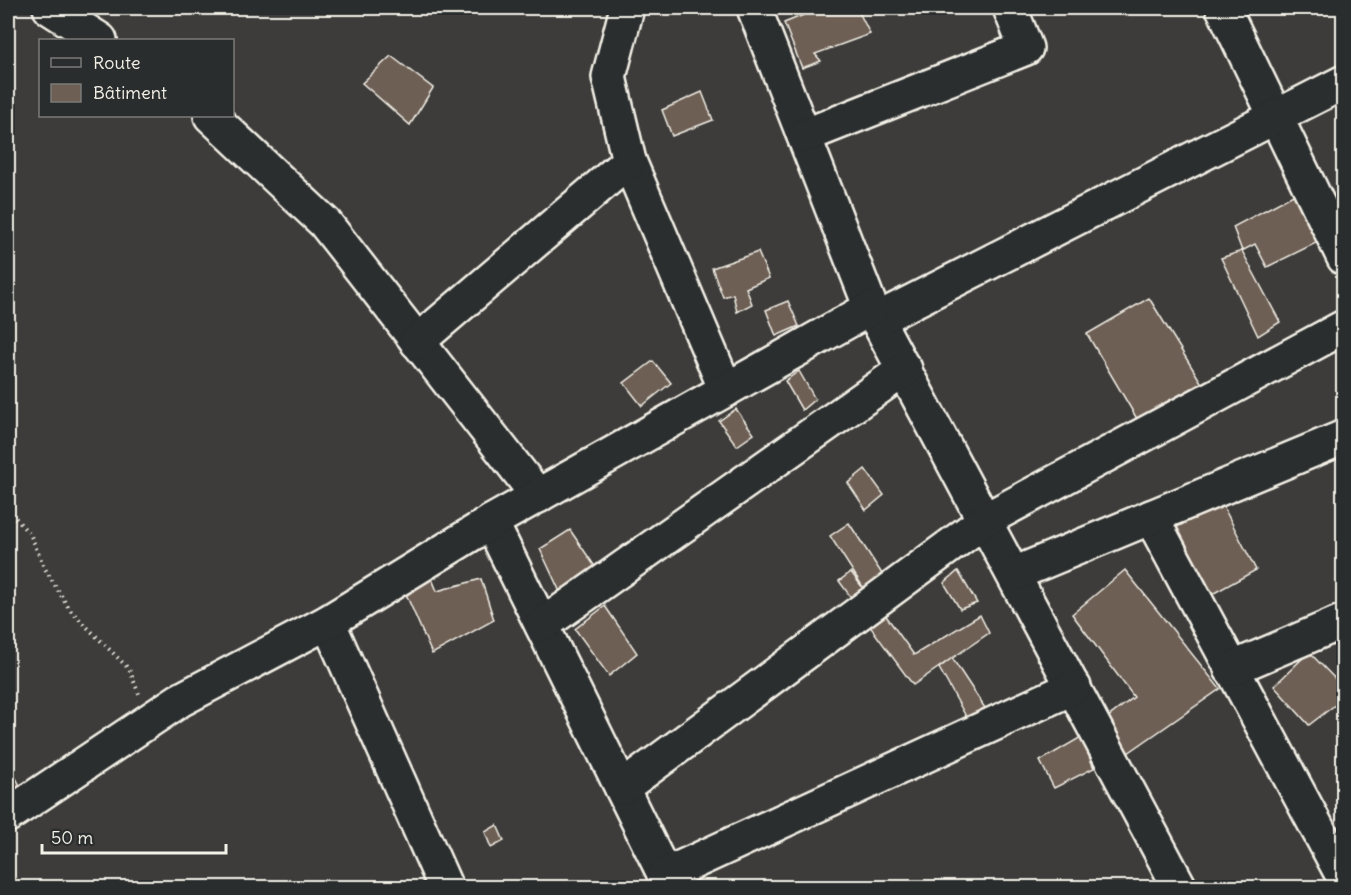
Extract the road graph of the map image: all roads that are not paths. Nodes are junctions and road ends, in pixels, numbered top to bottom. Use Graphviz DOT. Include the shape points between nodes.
graph roads {
  1 [pos="50,8"];
  2 [pos="627,8"];
  3 [pos="754,8"];
  4 [pos="1010,8"];
  5 [pos="1223,8"];
  6 [pos="98,39"];
  7 [pos="1344,82"];
  8 [pos="212,117"];
  9 [pos="1276,117"];
  10 [pos="804,136"];
  11 [pos="629,160"];
  12 [pos="1344,258"];
  13 [pos="875,314"];
  14 [pos="1344,327"];
  15 [pos="417,342"];
  16 [pos="905,369"];
  17 [pos="726,390"];
  18 [pos="1344,437"];
  19 [pos="538,496"];
  20 [pos="1150,518"];
  21 [pos="985,520"];
  22 [pos="491,522"];
  23 [pos="1014,574"];
  24 [pos="1344,621"];
  25 [pos="328,622"];
  26 [pos="542,625"];
  27 [pos="1231,669"];
  28 [pos="1074,687"];
  29 [pos="622,788"];
  30 [pos="8,815"];
  31 [pos="1344,878"];
  32 [pos="668,881"];
  33 [pos="446,888"];
  34 [pos="1180,888"];
  1 -- 6 [label="street"];
  2 -- 11 [label="street" via="609,77"];
  3 -- 10 [label="street"];
  4 -- 10 [label="street" via="1026,48"];
  5 -- 9 [label="street"];
  7 -- 9 [label="street"];
  8 -- 15 [label="street" via="325,223"];
  9 -- 12 [label="street"];
  9 -- 13 [label="street"];
  10 -- 13 [label="street"];
  11 -- 15 [label="street"];
  11 -- 17 [label="street"];
  13 -- 16 [label="street"];
  13 -- 17 [label="street"];
  14 -- 21 [label="street"];
  15 -- 19 [label="street"];
  16 -- 21 [label="street"];
  16 -- 26 [label="street"];
  17 -- 19 [label="street"];
  18 -- 20 [label="street"];
  19 -- 22 [label="street"];
  20 -- 23 [label="street"];
  20 -- 27 [label="street"];
  21 -- 23 [label="street"];
  21 -- 29 [label="street"];
  22 -- 25 [label="street"];
  22 -- 26 [label="street"];
  23 -- 28 [label="street"];
  24 -- 27 [label="street"];
  25 -- 30 [label="street" via="180,700"];
  25 -- 33 [label="street"];
  26 -- 29 [label="street"];
  27 -- 31 [label="street"];
  28 -- 32 [label="street"];
  28 -- 34 [label="street"];
  29 -- 32 [label="street"];
}
